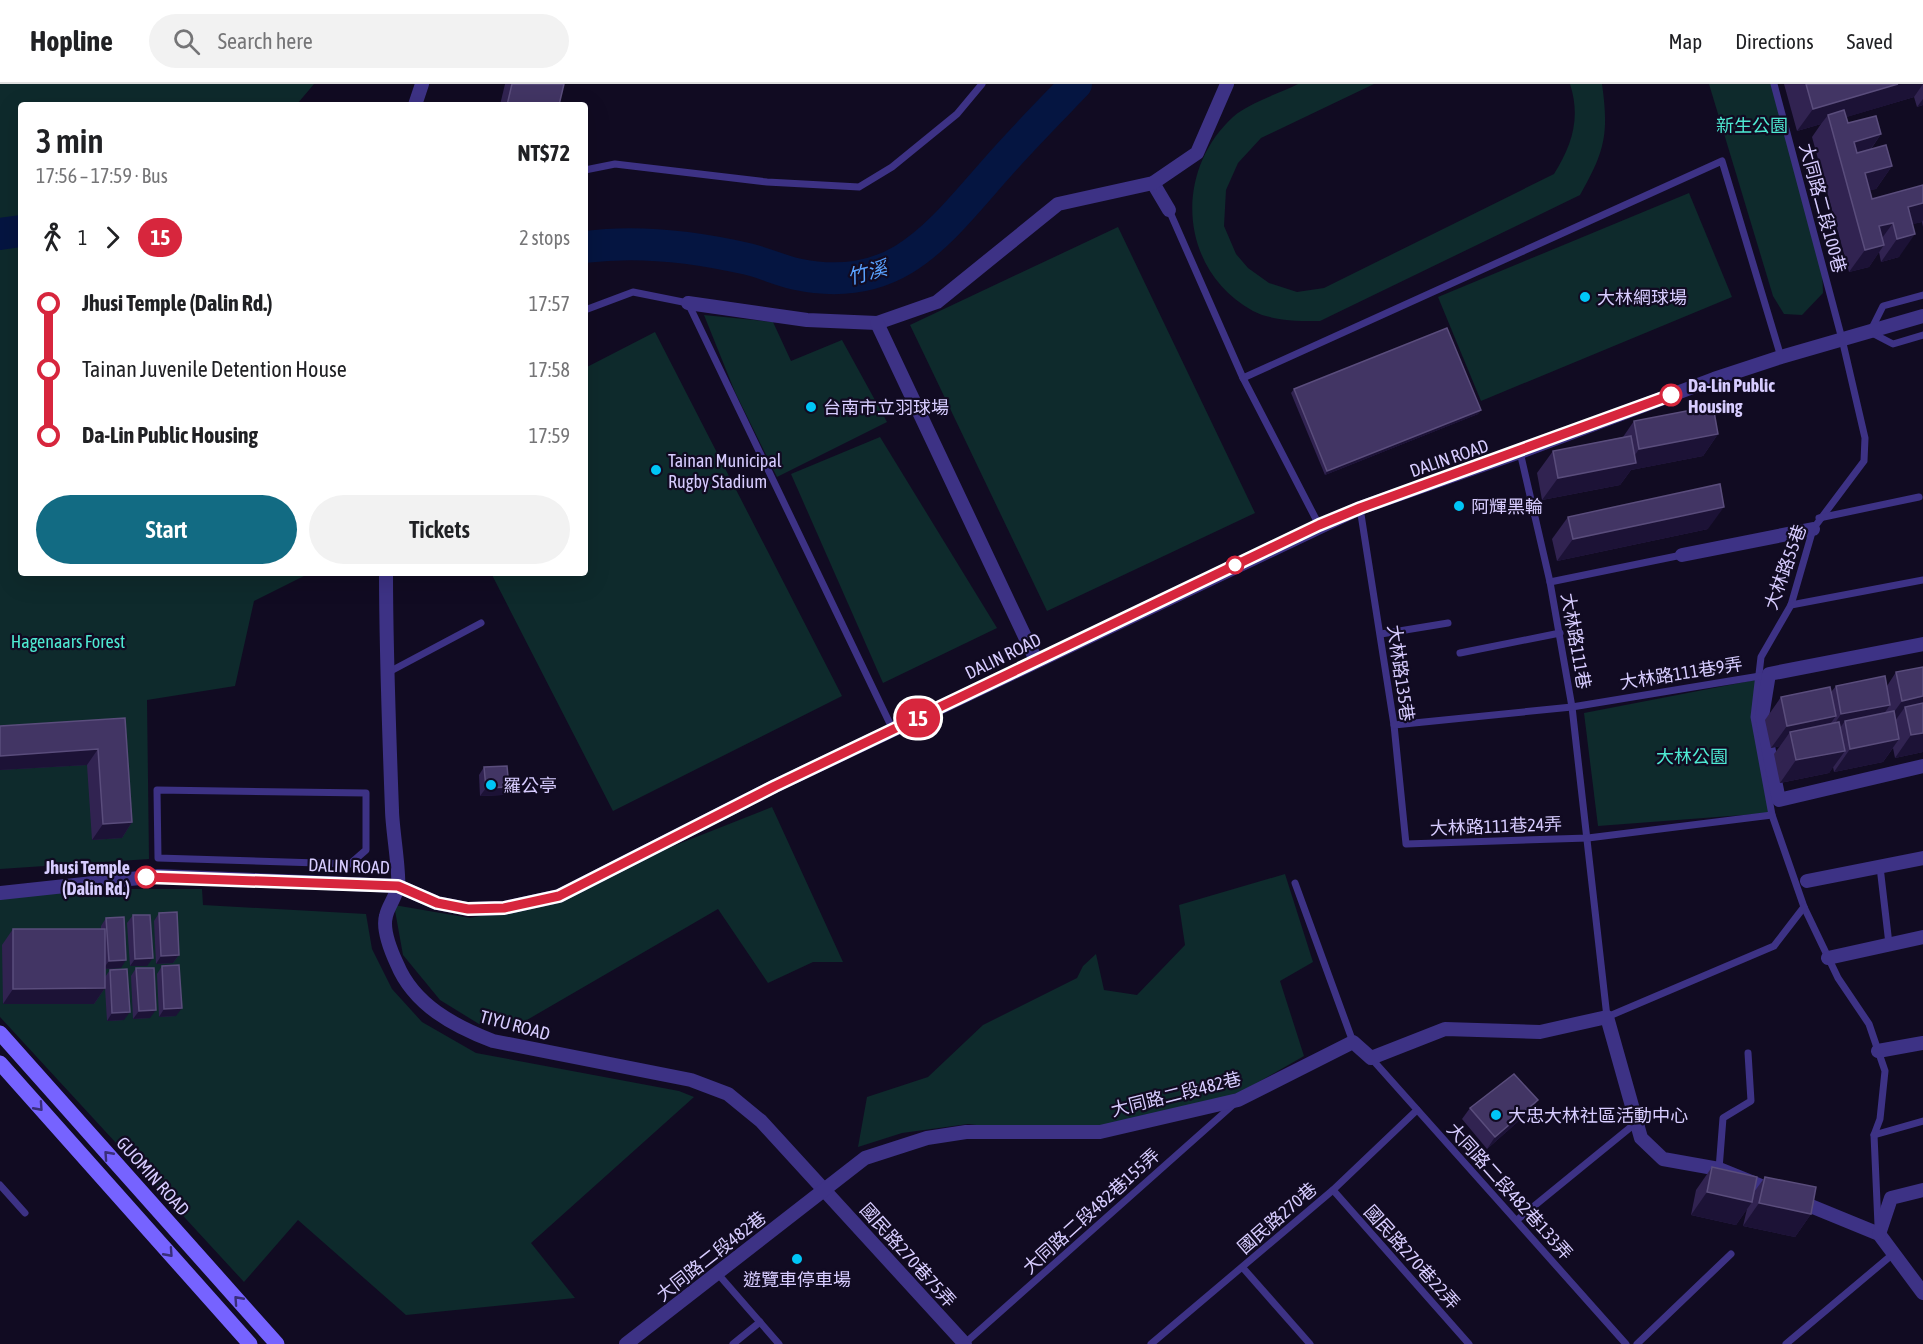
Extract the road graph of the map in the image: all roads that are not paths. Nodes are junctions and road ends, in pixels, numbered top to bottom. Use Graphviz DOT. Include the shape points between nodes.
graph roads {
  1 [pos="422,84"];
  2 [pos="982,84"];
  3 [pos="1227,84"];
  4 [pos="1774,84"];
  5 [pos="416,102"];
  6 [pos="588,169"];
  7 [pos="1153,183"];
  8 [pos="1169,210"];
  9 [pos="1923,294"];
  10 [pos="688,303"];
  11 [pos="588,308"];
  12 [pos="1923,316"];
  13 [pos="877,323"];
  14 [pos="1870,332"];
  15 [pos="1923,336"];
  16 [pos="1842,339"];
  17 [pos="1781,357"];
  18 [pos="1243,378"];
  19 [pos="1520,452"];
  20 [pos="1919,497"];
  21 [pos="1360,508"];
  22 [pos="1816,523"];
  23 [pos="1319,525"];
  24 [pos="1680,555"];
  25 [pos="386,576"];
  26 [pos="1923,580"];
  27 [pos="1551,582"];
  28 [pos="1791,605"];
  29 [pos="481,623"];
  30 [pos="1448,623"];
  31 [pos="1560,633"];
  32 [pos="1381,634"];
  33 [pos="1923,644"];
  34 [pos="1460,653"];
  35 [pos="1036,660"];
  36 [pos="387,673"];
  37 [pos="1765,675"];
  38 [pos="1572,707"];
  39 [pos="1394,725"];
  40 [pos="893,730"];
  41 [pos="1923,766"];
  42 [pos="1772,814"];
  43 [pos="1588,838"];
  44 [pos="1406,844"];
  45 [pos="158,858"];
  46 [pos="1923,858"];
  47 [pos="1880,867"];
  48 [pos="158,876"];
  49 [pos="1807,881"];
  50 [pos="1295,883"];
  51 [pos="398,886"];
  52 [pos="0,892"];
  53 [pos="1804,908"];
  54 [pos="1923,937"];
  55 [pos="1889,944"];
  56 [pos="1828,957"];
  57 [pos="1607,1017"];
  58 [pos="0,1034"];
  59 [pos="1353,1042"];
  60 [pos="1923,1043"];
  61 [pos="1878,1051"];
  62 [pos="1748,1053"];
  63 [pos="1371,1058"];
  64 [pos="0,1063"];
  65 [pos="1238,1100"];
  66 [pos="1417,1110"];
  67 [pos="1923,1121"];
  68 [pos="1636,1122"];
  69 [pos="1874,1135"];
  70 [pos="1719,1169"];
  71 [pos="0,1185"];
  72 [pos="825,1190"];
  73 [pos="1333,1190"];
  74 [pos="1923,1190"];
  75 [pos="25,1213"];
  76 [pos="1517,1220"];
  77 [pos="1879,1234"];
  78 [pos="1731,1254"];
  79 [pos="1893,1254"];
  80 [pos="1243,1268"];
  81 [pos="718,1274"];
  82 [pos="1923,1293"];
  83 [pos="760,1322"];
  84 [pos="250,1344"];
  85 [pos="277,1344"];
  86 [pos="626,1344"];
  87 [pos="733,1344"];
  88 [pos="779,1344"];
  89 [pos="965,1344"];
  90 [pos="1151,1344"];
  91 [pos="1310,1344"];
  92 [pos="1469,1344"];
  93 [pos="1626,1344"];
  94 [pos="1636,1344"];
  95 [pos="1786,1344"];
  1 -- 5 [label="street"];
  2 -- 6 [label="lane" via="957,114 892,167 859,187 767,183 615,164"];
  3 -- 7 [label="street" via="1197,153"];
  4 -- 16 [label="lane, 大同路二段100巷"];
  7 -- 8 [label="street"];
  7 -- 13 [label="street" via="1059,204 937,302"];
  8 -- 18 [label="lane"];
  9 -- 14 [label="lane" via="1883,306"];
  10 -- 11 [label="lane" via="633,292"];
  10 -- 13 [label="street" via="807,320"];
  10 -- 40 [label="lane"];
  12 -- 14 [label="street, DALIN ROAD"];
  13 -- 35 [label="street"];
  14 -- 15 [label="lane" via="1893,344"];
  14 -- 16 [label="street, DALIN ROAD"];
  16 -- 17 [label="street, DALIN ROAD"];
  16 -- 22 [label="lane, 大林路55巷" via="1865,438 1864,461"];
  17 -- 18 [label="lane" via="1722,161"];
  17 -- 19 [label="street, DALIN ROAD"];
  18 -- 23 [label="lane"];
  19 -- 21 [label="street, DALIN ROAD"];
  19 -- 27 [label="lane, 大林路111巷"];
  20 -- 22 [label="lane"];
  21 -- 23 [label="street, DALIN ROAD"];
  21 -- 32 [label="lane, 大林路135巷"];
  22 -- 24 [label="street"];
  22 -- 28 [label="lane, 大林路55巷"];
  23 -- 35 [label="street, DALIN ROAD"];
  24 -- 27 [label="lane"];
  25 -- 36 [label="street, TIYU ROAD"];
  26 -- 28 [label="lane"];
  27 -- 31 [label="lane, 大林路111巷"];
  28 -- 37 [label="lane, 大林路55巷" via="1761,657"];
  29 -- 36 [label="lane"];
  30 -- 32 [label="lane"];
  31 -- 34 [label="lane"];
  31 -- 38 [label="lane, 大林路111巷"];
  32 -- 39 [label="lane, 大林路135巷"];
  33 -- 37 [label="street"];
  35 -- 40 [label="street, DALIN ROAD"];
  36 -- 51 [label="street, TIYU ROAD"];
  37 -- 38 [label="lane, 大林路111巷9弄"];
  37 -- 41 [label="street" via="1762,717 1779,800"];
  37 -- 42 [label="lane, 大林路55巷" via="1754,717"];
  38 -- 39 [label="lane, 大林路111巷9弄"];
  38 -- 43 [label="lane, 大林路111巷"];
  39 -- 44 [label="lane, 大林路135巷"];
  40 -- 51 [label="street, DALIN ROAD" via="559,896 504,908 468,909 437,903"];
  42 -- 43 [label="lane, 大林路111巷24弄"];
  42 -- 53 [label="lane, 大林路55巷"];
  43 -- 44 [label="lane, 大林路111巷24弄"];
  43 -- 57 [label="lane, 大林路111巷"];
  45 -- 45 [label="lane" via="350,864 366,850 366,793 157,790"];
  45 -- 48 [label="lane"];
  46 -- 47 [label="street"];
  47 -- 49 [label="street"];
  47 -- 55 [label="lane"];
  48 -- 51 [label="street, DALIN ROAD"];
  48 -- 52 [label="street, DALIN ROAD"];
  50 -- 59 [label="lane"];
  51 -- 72 [label="street, TIYU ROAD" via="385,917 389,943 397,966 422,1001 440,1016 467,1031 503,1043 672,1075 710,1086 745,1106"];
  53 -- 56 [label="lane, 大林路55巷"];
  53 -- 57 [label="lane" via="1774,946"];
  54 -- 55 [label="street"];
  55 -- 56 [label="street"];
  56 -- 61 [label="lane, 大林路55巷" via="1869,1024"];
  57 -- 63 [label="street" via="1540,1032 1445,1029"];
  57 -- 68 [label="street"];
  85 -- 58 [label="street, GUOMIN ROAD, one-way"];
  59 -- 63 [label="street"];
  59 -- 65 [label="street, 大同路二段482巷"];
  60 -- 61 [label="street"];
  61 -- 69 [label="lane, 大林路55巷" via="1885,1071 1880,1119"];
  62 -- 70 [label="lane" via="1750,1101 1723,1118"];
  63 -- 66 [label="lane, 大同路二段482巷133弄"];
  64 -- 84 [label="street, one-way"];
  65 -- 72 [label="street, 大同路二段482巷" via="1100,1132 966,1132 927,1138 865,1158"];
  65 -- 89 [label="lane, 大同路二段482巷155弄"];
  66 -- 73 [label="lane, 國民路270巷"];
  66 -- 76 [label="lane, 大同路二段482巷133弄"];
  67 -- 69 [label="lane"];
  68 -- 70 [label="street" via="1641,1138 1663,1159"];
  68 -- 76 [label="lane"];
  69 -- 77 [label="lane, 大林路55巷"];
  70 -- 77 [label="street"];
  71 -- 75 [label="lane"];
  72 -- 81 [label="street, 大同路二段482巷"];
  72 -- 89 [label="street, 國民路270巷75弄"];
  73 -- 80 [label="lane, 國民路270巷"];
  73 -- 92 [label="lane, 國民路270巷22弄"];
  74 -- 77 [label="street" via="1891,1198"];
  76 -- 93 [label="lane, 大同路二段482巷133弄"];
  77 -- 79 [label="street"];
  78 -- 94 [label="lane"];
  79 -- 82 [label="street"];
  79 -- 95 [label="lane"];
  80 -- 90 [label="lane, 國民路270巷"];
  80 -- 91 [label="lane"];
  81 -- 83 [label="lane"];
  81 -- 86 [label="street, 大同路二段482巷"];
  83 -- 87 [label="lane"];
  83 -- 88 [label="lane"];
}
